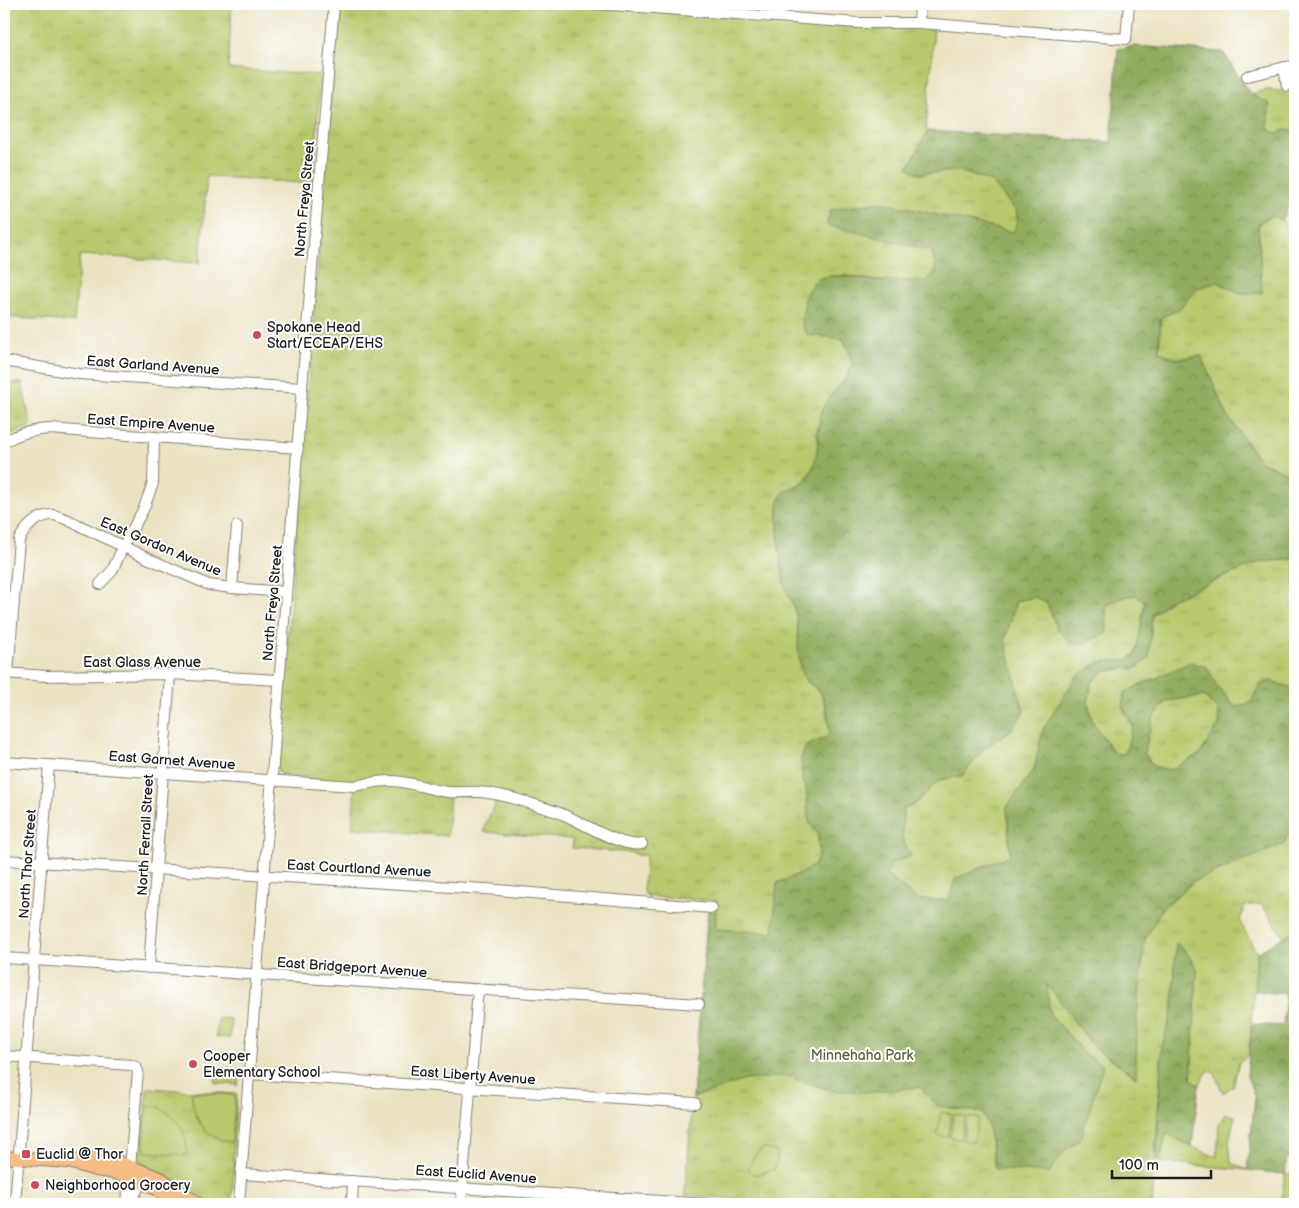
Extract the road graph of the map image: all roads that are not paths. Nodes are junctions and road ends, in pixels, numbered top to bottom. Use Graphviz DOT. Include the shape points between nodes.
graph roads {
  1 [pos="334,4"];
  2 [pos="598,4"];
  3 [pos="920,4"];
  4 [pos="1129,4"];
  5 [pos="735,9"];
  6 [pos="919,23"];
  7 [pos="1295,65"];
  8 [pos="1284,67"];
  9 [pos="1247,76"];
  10 [pos="1287,86"];
  11 [pos="4,361"];
  12 [pos="302,388"];
  13 [pos="154,437"];
  14 [pos="4,442"];
  15 [pos="298,448"];
  16 [pos="237,526"];
  17 [pos="123,546"];
  18 [pos="100,584"];
  19 [pos="232,588"];
  20 [pos="286,592"];
  21 [pos="6,673"];
  22 [pos="170,674"];
  23 [pos="279,680"];
  24 [pos="4,762"];
  25 [pos="49,765"];
  26 [pos="162,772"];
  27 [pos="272,781"];
  28 [pos="642,844"];
  29 [pos="4,860"];
  30 [pos="41,863"];
  31 [pos="157,870"];
  32 [pos="265,877"];
  33 [pos="712,908"];
  34 [pos="4,958"];
  35 [pos="34,960"];
  36 [pos="149,968"];
  37 [pos="258,975"];
  38 [pos="478,989"];
  39 [pos="699,1004"];
  40 [pos="4,1056"];
  41 [pos="26,1058"];
  42 [pos="250,1074"];
  43 [pos="470,1088"];
  44 [pos="695,1103"];
  45 [pos="4,1158"];
  46 [pos="18,1158"];
  47 [pos="130,1171"];
  48 [pos="242,1174"];
  49 [pos="353,1181"];
  50 [pos="146,1184"];
  51 [pos="462,1188"];
  52 [pos="570,1200"];
  53 [pos="677,1203"];
  54 [pos="15,1204"];
  55 [pos="128,1204"];
  56 [pos="179,1204"];
  57 [pos="199,1204"];
  58 [pos="239,1204"];
  59 [pos="352,1204"];
  60 [pos="461,1204"];
  61 [pos="708,1204"];
  1 -- 12 [label="street, North Freya Street"];
  2 -- 5 [label="street"];
  3 -- 6 [label="street"];
  4 -- 6 [label="street" via="1126,39"];
  5 -- 6 [label="street" via="858,22"];
  7 -- 8 [label="street"];
  8 -- 9 [label="street"];
  8 -- 10 [label="street"];
  11 -- 12 [label="street, East Garland Avenue" via="79,374"];
  12 -- 15 [label="street, North Freya Street"];
  13 -- 14 [label="street, East Empire Avenue" via="50,429 32,430"];
  13 -- 15 [label="street, East Empire Avenue"];
  13 -- 17 [label="street" via="153,483 144,508"];
  15 -- 20 [label="street, North Freya Street"];
  16 -- 19 [label="street"];
  17 -- 18 [label="street" via="112,571"];
  17 -- 19 [label="street, East Gordon Avenue" via="209,585"];
  17 -- 21 [label="street, East Gordon Avenue" via="54,515 34,521 23,532 19,540"];
  19 -- 20 [label="street, East Gordon Avenue"];
  20 -- 23 [label="street, North Freya Street"];
  21 -- 22 [label="street, East Glass Avenue" via="47,676"];
  22 -- 23 [label="street, East Glass Avenue"];
  22 -- 26 [label="street, North Ferrall Street"];
  23 -- 27 [label="street, North Freya Street"];
  24 -- 25 [label="street, East Garnet Avenue"];
  25 -- 26 [label="street, East Garnet Avenue"];
  25 -- 30 [label="street, North Thor Street"];
  26 -- 27 [label="street, East Garnet Avenue"];
  26 -- 31 [label="street, North Ferrall Street"];
  27 -- 28 [label="street, East Garnet Avenue" via="354,786 389,780 451,792 491,794 560,813 597,832 634,845"];
  27 -- 32 [label="street, North Freya Street"];
  29 -- 30 [label="street, East Courtland Avenue"];
  30 -- 31 [label="street, East Courtland Avenue"];
  30 -- 35 [label="street, North Thor Street"];
  31 -- 32 [label="street, East Courtland Avenue"];
  31 -- 36 [label="street, North Ferrall Street"];
  32 -- 33 [label="street, East Courtland Avenue" via="494,890"];
  32 -- 37 [label="street, North Freya Street"];
  34 -- 35 [label="street, East Bridgeport Avenue"];
  35 -- 36 [label="street, East Bridgeport Avenue"];
  35 -- 41 [label="street, North Thor Street"];
  36 -- 37 [label="street, East Bridgeport Avenue"];
  37 -- 38 [label="street, East Bridgeport Avenue"];
  37 -- 42 [label="street, North Freya Street"];
  38 -- 39 [label="street, East Bridgeport Avenue"];
  38 -- 43 [label="street"];
  40 -- 41 [label="street"];
  41 -- 46 [label="street, North Thor Street"];
  41 -- 47 [label="street" via="131,1065 136,1068"];
  42 -- 43 [label="street, East Liberty Avenue"];
  42 -- 48 [label="street, North Freya Street"];
  43 -- 44 [label="street, East Liberty Avenue"];
  43 -- 51 [label="street"];
  45 -- 46 [label="main road"];
  46 -- 47 [label="main road" via="67,1162 97,1158 116,1161"];
  46 -- 54 [label="street, North Thor Street"];
  47 -- 50 [label="main road"];
  47 -- 55 [label="street"];
  47 -- 57 [label="main road" via="162,1179"];
  48 -- 49 [label="street, East Euclid Avenue"];
  48 -- 58 [label="street, North Freya Street"];
  49 -- 51 [label="street, East Euclid Avenue"];
  49 -- 59 [label="street"];
  50 -- 55 [label="street" via="139,1186"];
  50 -- 56 [label="main road"];
  51 -- 52 [label="street, East Euclid Avenue"];
  51 -- 60 [label="street"];
  52 -- 53 [label="street, East Euclid Avenue"];
  53 -- 61 [label="street, East Euclid Avenue"];
}
